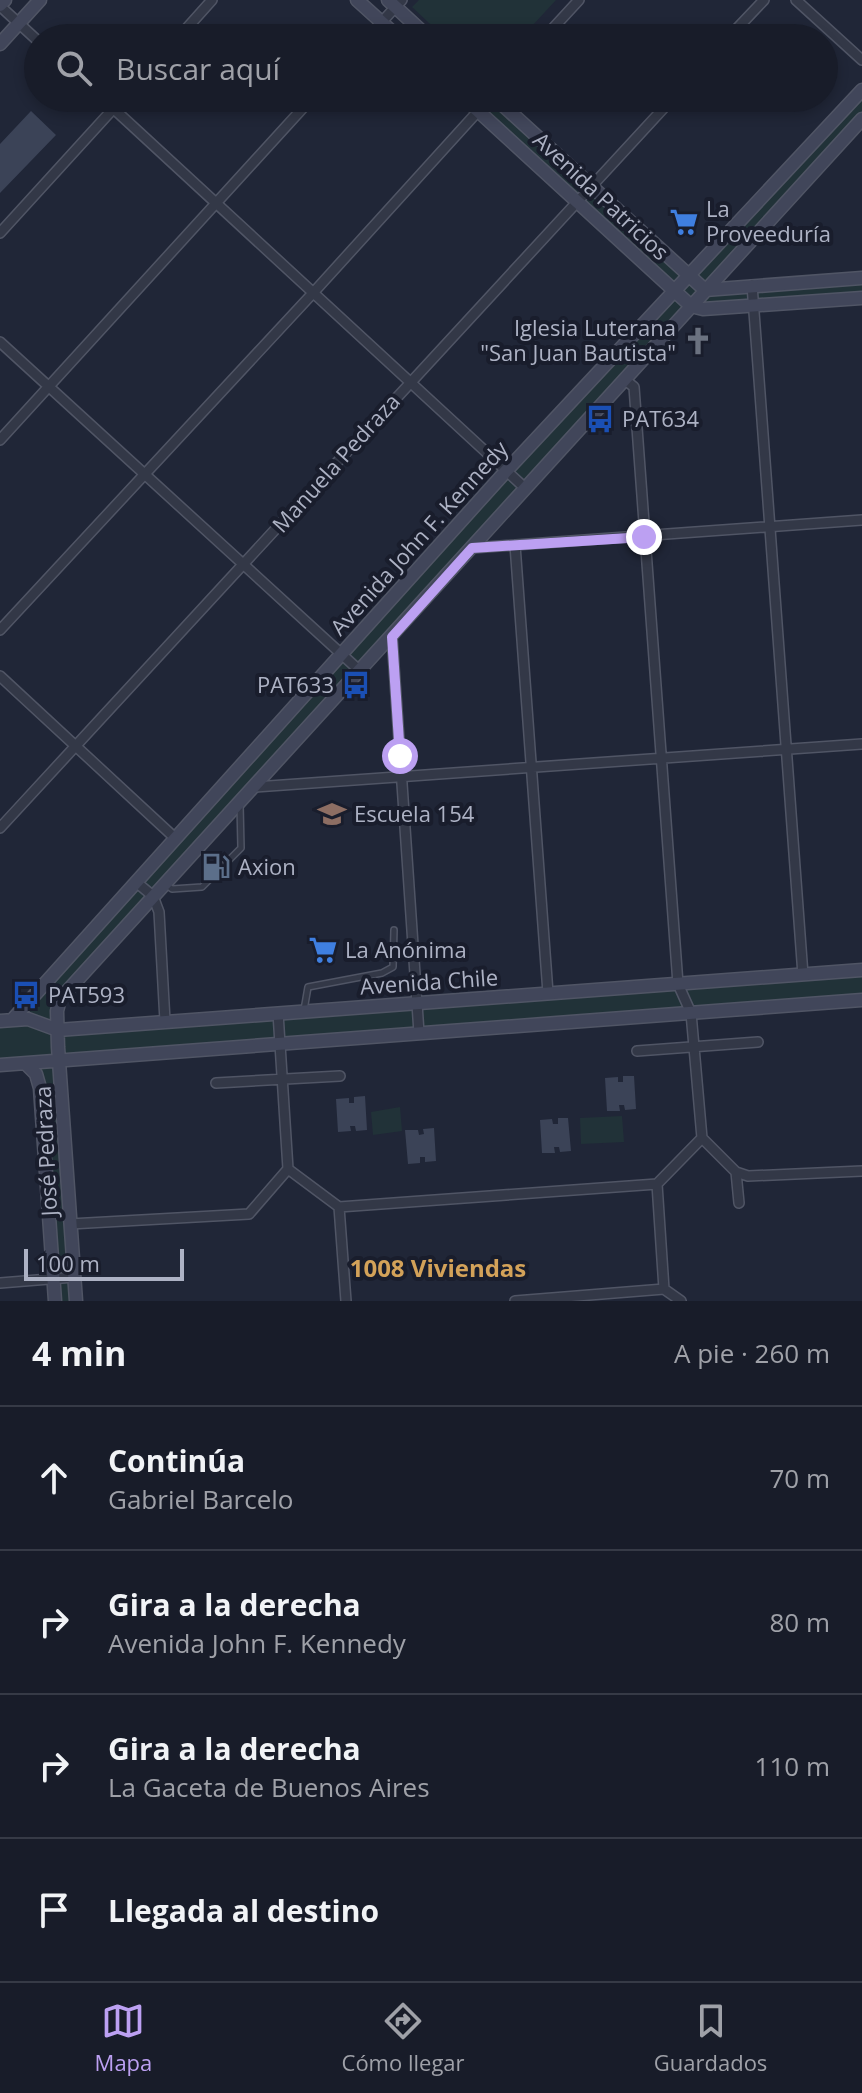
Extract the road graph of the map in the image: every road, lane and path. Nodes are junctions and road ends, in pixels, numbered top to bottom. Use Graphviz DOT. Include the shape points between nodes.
graph roads {
  1 [pos="5,0"];
  2 [pos="40,0"];
  3 [pos="212,0"];
  4 [pos="357,0"];
  5 [pos="579,0"];
  6 [pos="764,0"];
  7 [pos="796,0"];
  8 [pos="395,2"];
  9 [pos="0,6"];
  10 [pos="382,22"];
  11 [pos="18,23"];
  12 [pos="191,24"];
  13 [pos="416,24"];
  14 [pos="557,24"];
  15 [pos="741,24"];
  16 [pos="822,24"];
  17 [pos="24,28"];
  18 [pos="838,38"];
  19 [pos="0,44"];
  20 [pos="862,60"];
  21 [pos="862,90"];
  22 [pos="110,112"];
  23 [pos="118,112"];
  24 [pos="299,112"];
  25 [pos="476,112"];
  26 [pos="480,112"];
  27 [pos="508,112"];
  28 [pos="660,112"];
  29 [pos="862,119"];
  30 [pos="592,186"];
  31 [pos="577,201"];
  32 [pos="217,203"];
  33 [pos="0,233"];
  34 [pos="690,276"];
  35 [pos="862,278"];
  36 [pos="752,285"];
  37 [pos="705,290"];
  38 [pos="675,292"];
  39 [pos="313,293"];
  40 [pos="862,298"];
  41 [pos="754,305"];
  42 [pos="691,306"];
  43 [pos="0,342"];
  44 [pos="624,379"];
  45 [pos="410,382"];
  46 [pos="49,387"];
  47 [pos="0,440"];
  48 [pos="507,470"];
  49 [pos="145,475"];
  50 [pos="525,488"];
  51 [pos="862,520"];
  52 [pos="770,526"];
  53 [pos="644,537"];
  54 [pos="515,545"];
  55 [pos="472,548"];
  56 [pos="244,565"];
  57 [pos="0,630"];
  58 [pos="392,637"];
  59 [pos="341,654"];
  60 [pos="360,671"];
  61 [pos="0,676"];
  62 [pos="862,744"];
  63 [pos="75,745"];
  64 [pos="786,749"];
  65 [pos="660,758"];
  66 [pos="533,769"];
  67 [pos="401,778"];
  68 [pos="255,787"];
  69 [pos="240,803"];
  70 [pos="0,828"];
  71 [pos="175,838"];
  72 [pos="136,882"];
  73 [pos="164,884"];
  74 [pos="153,896"];
  75 [pos="394,930"];
  76 [pos="862,970"];
  77 [pos="803,975"];
  78 [pos="678,984"];
  79 [pos="548,993"];
  80 [pos="862,1000"];
  81 [pos="416,1003"];
  82 [pos="304,1011"];
  83 [pos="278,1013"];
  84 [pos="691,1013"];
  85 [pos="5,1018"];
  86 [pos="165,1021"];
  87 [pos="58,1030"];
  88 [pos="419,1033"];
  89 [pos="758,1042"];
  90 [pos="278,1044"];
  91 [pos="694,1047"];
  92 [pos="637,1051"];
  93 [pos="60,1054"];
  94 [pos="0,1065"];
  95 [pos="27,1065"];
  96 [pos="340,1076"];
  97 [pos="281,1079"];
  98 [pos="216,1083"];
  99 [pos="702,1138"];
  100 [pos="288,1169"];
  101 [pos="862,1171"];
  102 [pos="736,1172"];
  103 [pos="657,1184"];
  104 [pos="739,1203"];
  105 [pos="339,1207"];
  106 [pos="70,1224"];
  107 [pos="74,1277"];
  108 [pos="53,1278"];
  109 [pos="0,1283"];
  110 [pos="664,1289"];
  111 [pos="55,1301"];
  112 [pos="76,1301"];
  113 [pos="346,1301"];
  114 [pos="515,1301"];
  115 [pos="681,1301"];
  1 -- 9 [label="main road"];
  2 -- 11 [label="main road"];
  3 -- 12 [label="street"];
  4 -- 10 [label="main road"];
  5 -- 14 [label="street"];
  6 -- 15 [label="street"];
  7 -- 16 [label="street"];
  8 -- 10 [label="street"];
  8 -- 13 [label="main road"];
  9 -- 11 [label="street"];
  11 -- 17 [label="street"];
  11 -- 19 [label="main road"];
  18 -- 20 [label="street"];
  21 -- 34 [label="main road, Avenida John F. Kennedy"];
  22 -- 33 [label="street"];
  23 -- 32 [label="street"];
  24 -- 32 [label="street"];
  25 -- 39 [label="street"];
  26 -- 31 [label="main road, Avenida Patricios"];
  27 -- 30 [label="main road, Avenida Patricios"];
  28 -- 30 [label="street, Manuela Pedraza"];
  29 -- 37 [label="main road, Avenida John F. Kennedy"];
  30 -- 31 [label="street, Manuela Pedraza"];
  30 -- 34 [label="main road, Avenida Patricios"];
  31 -- 38 [label="main road, Avenida Patricios"];
  31 -- 45 [label="street, Manuela Pedraza"];
  32 -- 39 [label="street"];
  32 -- 46 [label="street"];
  34 -- 37 [label="main road, Avenida Patricios"];
  34 -- 38 [label="main road, Avenida John F. Kennedy"];
  35 -- 36 [label="main road"];
  36 -- 37 [label="main road"];
  36 -- 41 [label="street"];
  37 -- 42 [label="main road, Avenida John F. Kennedy"];
  38 -- 42 [label="main road, Avenida Patricios"];
  38 -- 48 [label="main road, Avenida John F. Kennedy"];
  39 -- 45 [label="street"];
  39 -- 49 [label="street"];
  40 -- 41 [label="main road"];
  41 -- 42 [label="main road"];
  41 -- 52 [label="street"];
  42 -- 44 [label="main road, Avenida John F. Kennedy"];
  43 -- 46 [label="street"];
  44 -- 50 [label="main road, Avenida John F. Kennedy"];
  44 -- 53 [label="street" via="634,387"];
  45 -- 48 [label="street"];
  45 -- 56 [label="street, Manuela Pedraza"];
  46 -- 47 [label="street"];
  46 -- 49 [label="street"];
  48 -- 50 [label="street"];
  48 -- 59 [label="main road, Avenida John F. Kennedy"];
  49 -- 56 [label="street"];
  49 -- 57 [label="street"];
  50 -- 55 [label="main road, Avenida John F. Kennedy"];
  51 -- 52 [label="street"];
  52 -- 53 [label="street"];
  52 -- 64 [label="street"];
  53 -- 54 [label="street"];
  53 -- 65 [label="street"];
  54 -- 55 [label="street"];
  54 -- 66 [label="street"];
  55 -- 58 [label="main road, Avenida John F. Kennedy"];
  56 -- 59 [label="street"];
  56 -- 63 [label="street, Manuela Pedraza"];
  58 -- 60 [label="main road, Avenida John F. Kennedy"];
  58 -- 67 [label="street"];
  59 -- 60 [label="street"];
  59 -- 71 [label="main road, Avenida John F. Kennedy"];
  60 -- 68 [label="main road, Avenida John F. Kennedy"];
  61 -- 63 [label="street"];
  62 -- 64 [label="street"];
  63 -- 70 [label="street, Manuela Pedraza"];
  63 -- 71 [label="street"];
  64 -- 65 [label="street"];
  64 -- 77 [label="street"];
  65 -- 66 [label="street"];
  65 -- 78 [label="street"];
  66 -- 67 [label="street"];
  66 -- 79 [label="street"];
  67 -- 68 [label="street"];
  67 -- 81 [label="street"];
  68 -- 69 [label="main road, Avenida John F. Kennedy"];
  69 -- 73 [label="main road, Avenida John F. Kennedy"];
  69 -- 73 [label="lane" via="241,848 202,887 172,889"];
  71 -- 72 [label="main road, Avenida John F. Kennedy"];
  72 -- 74 [label="street"];
  72 -- 85 [label="main road, Avenida John F. Kennedy"];
  73 -- 74 [label="main road, Avenida John F. Kennedy"];
  74 -- 86 [label="street" via="159,912"];
  74 -- 87 [label="main road, Avenida John F. Kennedy" via="60,999"];
  75 -- 82 [label="lane" via="393,967 308,987"];
  76 -- 77 [label="main road, Avenida Chile"];
  77 -- 78 [label="main road, Avenida Chile"];
  78 -- 79 [label="main road, Avenida Chile"];
  78 -- 84 [label="street"];
  79 -- 81 [label="main road, Avenida Chile"];
  80 -- 84 [label="main road"];
  81 -- 82 [label="main road, Avenida Chile"];
  81 -- 88 [label="street"];
  82 -- 83 [label="main road, Avenida Chile"];
  83 -- 86 [label="main road, Avenida Chile"];
  83 -- 90 [label="street"];
  84 -- 88 [label="main road"];
  84 -- 91 [label="street"];
  85 -- 87 [label="main road, Avenida Chile" via="42,1022"];
  86 -- 87 [label="main road, Avenida Chile"];
  87 -- 93 [label="main road, José Pedraza"];
  88 -- 90 [label="main road"];
  89 -- 91 [label="street"];
  90 -- 93 [label="main road"];
  90 -- 97 [label="street"];
  91 -- 92 [label="street"];
  91 -- 99 [label="street"];
  93 -- 95 [label="main road"];
  93 -- 106 [label="main road, José Pedraza"];
  94 -- 95 [label="main road"];
  95 -- 108 [label="main road, José Pedraza" via="40,1088"];
  96 -- 97 [label="street"];
  97 -- 98 [label="street"];
  97 -- 100 [label="street"];
  99 -- 102 [label="street"];
  99 -- 103 [label="street"];
  100 -- 105 [label="street"];
  100 -- 106 [label="street" via="249,1214"];
  101 -- 102 [label="street" via="748,1176"];
  102 -- 104 [label="street"];
  103 -- 105 [label="street"];
  103 -- 110 [label="street"];
  105 -- 113 [label="street"];
  106 -- 107 [label="main road, José Pedraza"];
  107 -- 108 [label="street"];
  107 -- 112 [label="main road, José Pedraza"];
  108 -- 109 [label="street"];
  108 -- 111 [label="main road, José Pedraza"];
  110 -- 114 [label="street"];
  110 -- 115 [label="street"];
}
